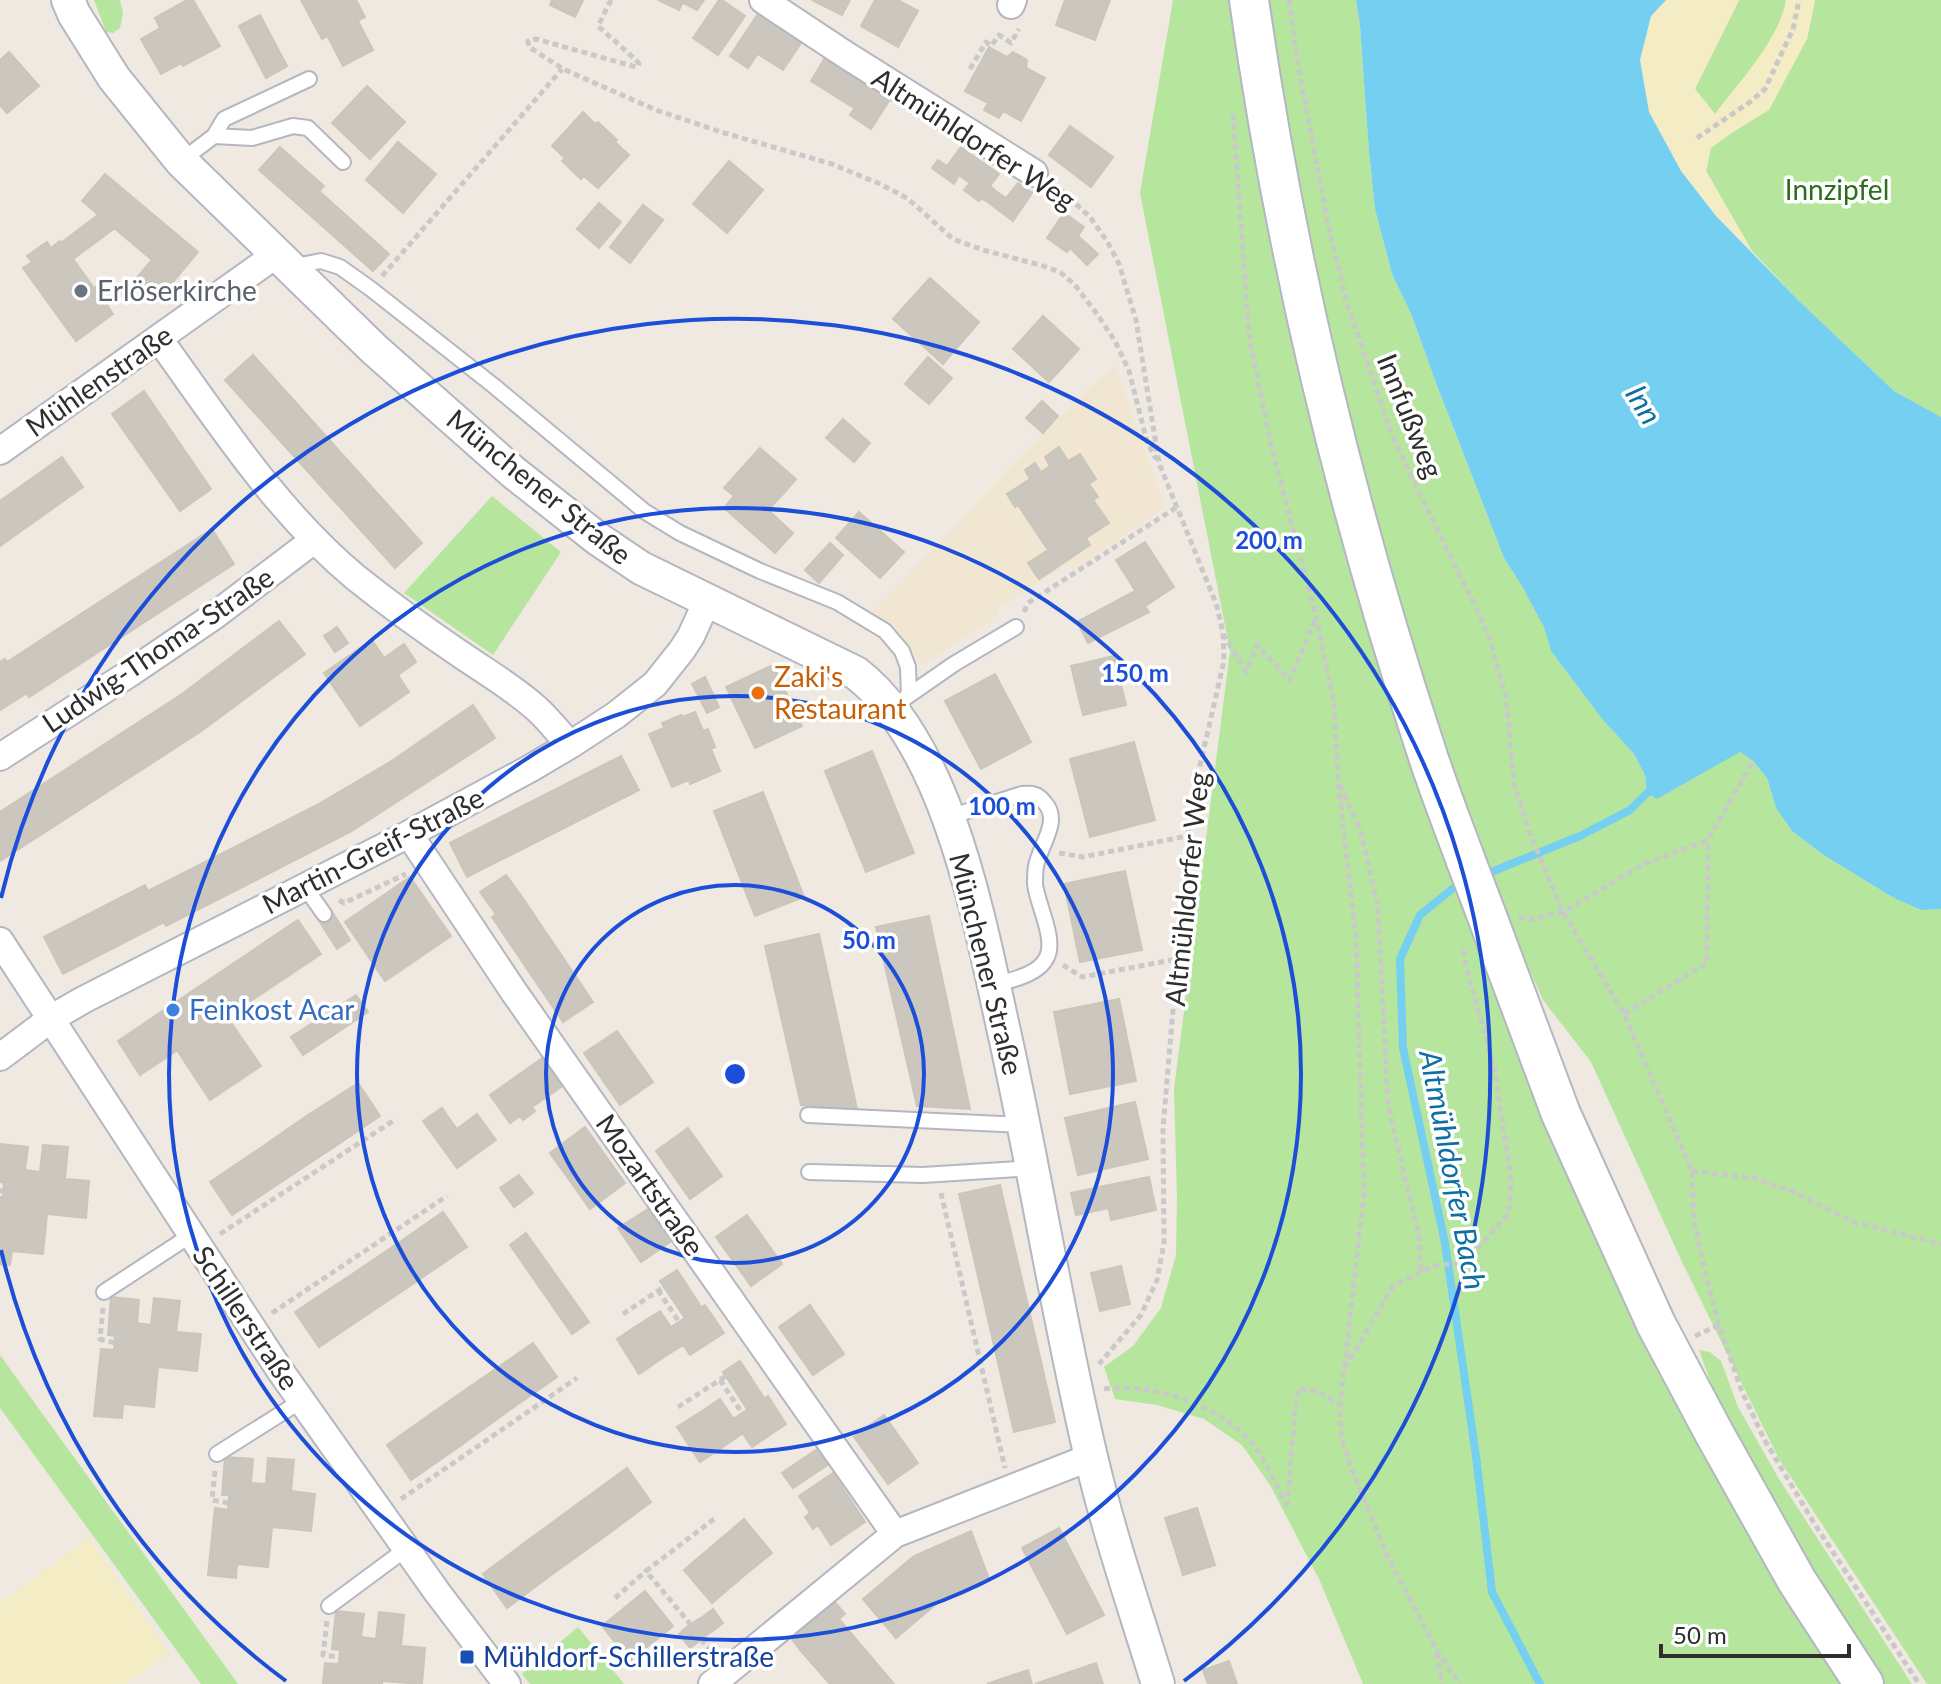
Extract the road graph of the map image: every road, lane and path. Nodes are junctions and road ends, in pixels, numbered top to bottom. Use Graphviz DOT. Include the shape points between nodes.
graph roads {
  1 [pos="68,0"];
  2 [pos="611,0"];
  3 [pos="763,0"];
  4 [pos="1249,0"];
  5 [pos="1289,0"];
  6 [pos="1799,0"];
  7 [pos="1012,2"];
  8 [pos="563,69"];
  9 [pos="970,69"];
  10 [pos="309,79"];
  11 [pos="1233,112"];
  12 [pos="214,136"];
  13 [pos="1697,138"];
  14 [pos="181,161"];
  15 [pos="343,162"];
  16 [pos="1034,173"];
  17 [pos="283,260"];
  18 [pos="371,289"];
  19 [pos="159,339"];
  20 [pos="0,451"];
  21 [pos="1159,463"];
  22 [pos="1177,507"];
  23 [pos="314,540"];
  24 [pos="707,601"];
  25 [pos="1316,616"];
  26 [pos="1016,627"];
  27 [pos="1223,633"];
  28 [pos="900,701"];
  29 [pos="570,745"];
  30 [pos="0,757"];
  31 [pos="1753,761"];
  32 [pos="1338,781"];
  33 [pos="949,817"];
  34 [pos="409,834"];
  35 [pos="1187,836"];
  36 [pos="1708,840"];
  37 [pos="1042,850"];
  38 [pos="305,887"];
  39 [pos="1563,912"];
  40 [pos="324,914"];
  41 [pos="1488,921"];
  42 [pos="0,941"];
  43 [pos="1048,956"];
  44 [pos="1177,959"];
  45 [pos="993,985"];
  46 [pos="1624,1014"];
  47 [pos="52,1018"];
  48 [pos="0,1057"];
  49 [pos="808,1115"];
  50 [pos="396,1119"];
  51 [pos="1024,1125"];
  52 [pos="1033,1168"];
  53 [pos="1692,1171"];
  54 [pos="809,1172"];
  55 [pos="937,1174"];
  56 [pos="447,1196"];
  57 [pos="195,1241"];
  58 [pos="1941,1244"];
  59 [pos="1421,1272"];
  60 [pos="104,1292"];
  61 [pos="623,1314"];
  62 [pos="679,1322"];
  63 [pos="251,1327"];
  64 [pos="115,1343"];
  65 [pos="1116,1344"];
  66 [pos="1344,1370"];
  67 [pos="577,1378"];
  68 [pos="1118,1387"];
  69 [pos="301,1401"];
  70 [pos="1340,1405"];
  71 [pos="678,1407"];
  72 [pos="742,1413"];
  73 [pos="217,1454"];
  74 [pos="1091,1457"];
  75 [pos="1010,1488"];
  76 [pos="229,1503"];
  77 [pos="380,1513"];
  78 [pos="714,1519"];
  79 [pos="895,1534"];
  80 [pos="406,1549"];
  81 [pos="646,1571"];
  82 [pos="615,1598"];
  83 [pos="329,1606"];
  84 [pos="691,1625"];
  85 [pos="1436,1649"];
  86 [pos="339,1657"];
  87 [pos="507,1684"];
  88 [pos="712,1684"];
  89 [pos="1158,1684"];
  90 [pos="1442,1684"];
  91 [pos="1460,1684"];
  92 [pos="1864,1684"];
  93 [pos="1919,1684"];
  1 -- 14 [label="street, Münchener Straße" via="114,78"];
  2 -- 8 [label="path" via="598,26 639,64 632,67 528,41 529,47"];
  3 -- 16 [label="street, Altmühldorfer Weg"];
  4 -- 41 [label="main road, bridge" via="1284,213 1340,463 1425,748"];
  5 -- 39 [label="path, Innfußweg" via="1346,300 1391,432 1491,643 1506,698 1514,783"];
  6 -- 13 [label="path" via="1793,29 1765,89"];
  7 -- 9 [label="path" via="1026,17 1011,43 999,35 991,46 986,42"];
  8 -- 18 [label="path"];
  8 -- 21 [label="path" via="656,110 832,164 907,198 953,239 1060,272 1115,341 1129,371 1147,442"];
  10 -- 12 [label="lane" via="224,119"];
  11 -- 25 [label="path" via="1249,336"];
  12 -- 14 [label="lane"];
  12 -- 15 [label="lane" via="252,138 293,126 308,128"];
  14 -- 17 [label="street, Münchener Straße"];
  16 -- 21 [label="path, Altmühldorfer Weg" via="1090,217 1119,264 1136,320"];
  17 -- 18 [label="lane, Münchener Straße" via="340,267"];
  17 -- 19 [label="street, Mühlenstraße"];
  17 -- 24 [label="street, Münchener Straße" via="386,360 553,505 641,568"];
  18 -- 28 [label="lane, Münchener Straße" via="644,511 760,571 837,602 885,631 908,667"];
  19 -- 20 [label="street, Mühlenstraße"];
  19 -- 23 [label="street" via="261,478"];
  21 -- 22 [label="path, Altmühldorfer Weg"];
  22 -- 26 [label="path" via="1028,603"];
  22 -- 27 [label="path, Altmühldorfer Weg"];
  23 -- 29 [label="street" via="407,618 537,709"];
  23 -- 30 [label="street, Ludwig-Thoma-Straße" via="214,616"];
  24 -- 28 [label="street, Münchener Straße" via="856,673"];
  24 -- 29 [label="street, Martin-Greif-Straße" via="691,636 655,684"];
  25 -- 27 [label="path" via="1290,680 1257,645 1246,672"];
  25 -- 32 [label="path" via="1334,704"];
  26 -- 28 [label="lane"];
  27 -- 35 [label="path, Altmühldorfer Weg" via="1224,661"];
  28 -- 33 [label="street, Münchener Straße" via="904,724"];
  29 -- 34 [label="street, Martin-Greif-Straße"];
  31 -- 36 [label="path"];
  32 -- 59 [label="path" via="1361,832 1378,907 1388,1105 1419,1237"];
  32 -- 66 [label="path" via="1356,938 1364,1193"];
  33 -- 37 [label="lane" via="1031,793 1052,814"];
  33 -- 45 [label="street, Münchener Straße"];
  34 -- 38 [label="street, Martin-Greif-Straße"];
  34 -- 79 [label="street, Mozartstraße"];
  35 -- 37 [label="path" via="1083,857"];
  35 -- 44 [label="path, Altmühldorfer Weg"];
  36 -- 39 [label="path" via="1642,865"];
  36 -- 46 [label="path" via="1707,963"];
  37 -- 43 [label="lane" via="1035,885 1049,937"];
  38 -- 40 [label="lane"];
  38 -- 47 [label="street, Martin-Greif-Straße"];
  39 -- 41 [label="path"];
  39 -- 46 [label="path, Innfußweg"];
  41 -- 59 [label="path" via="1465,963 1494,1067 1511,1179 1509,1213 1465,1262"];
  41 -- 92 [label="main road" via="1561,1114 1656,1324 1797,1581"];
  42 -- 47 [label="street, Schillerstraße"];
  43 -- 44 [label="path" via="1082,977"];
  43 -- 45 [label="lane" via="1039,968"];
  44 -- 65 [label="path, Altmühldorfer Weg" via="1163,1128 1164,1243 1157,1280 1141,1315"];
  45 -- 51 [label="street, Münchener Straße"];
  46 -- 53 [label="path, Innfußweg"];
  47 -- 48 [label="street, Martin-Greif-Straße"];
  47 -- 57 [label="street, Schillerstraße"];
  49 -- 51 [label="lane"];
  50 -- 57 [label="path"];
  51 -- 52 [label="street, Münchener Straße"];
  52 -- 55 [label="lane"];
  52 -- 74 [label="street, Münchener Straße"];
  53 -- 58 [label="path" via="1753,1178 1853,1222"];
  53 -- 93 [label="path" via="1693,1214 1705,1272 1741,1389 1814,1523"];
  54 -- 55 [label="lane"];
  55 -- 75 [label="path"];
  56 -- 63 [label="path"];
  57 -- 60 [label="lane"];
  57 -- 63 [label="street, Schillerstraße"];
  59 -- 66 [label="path" via="1393,1286"];
  60 -- 64 [label="path" via="100,1339"];
  61 -- 62 [label="path" via="661,1288"];
  63 -- 69 [label="street, Schillerstraße"];
  66 -- 70 [label="path"];
  67 -- 77 [label="path"];
  68 -- 70 [label="path" via="1189,1401 1234,1426 1257,1449 1287,1506 1299,1388"];
  69 -- 73 [label="lane"];
  69 -- 77 [label="street, Schillerstraße"];
  70 -- 85 [label="path" via="1341,1436 1351,1468 1389,1559"];
  71 -- 72 [label="path" via="723,1378"];
  73 -- 76 [label="path" via="212,1500"];
  74 -- 75 [label="street"];
  74 -- 89 [label="street, Münchener Straße"];
  75 -- 79 [label="street"];
  77 -- 80 [label="street, Schillerstraße"];
  78 -- 81 [label="path"];
  79 -- 88 [label="street"];
  80 -- 83 [label="lane"];
  80 -- 87 [label="street, Schillerstraße"];
  81 -- 82 [label="path"];
  81 -- 84 [label="path"];
  83 -- 86 [label="path" via="323,1655"];
  85 -- 90 [label="path"];
  85 -- 91 [label="path"];
}
